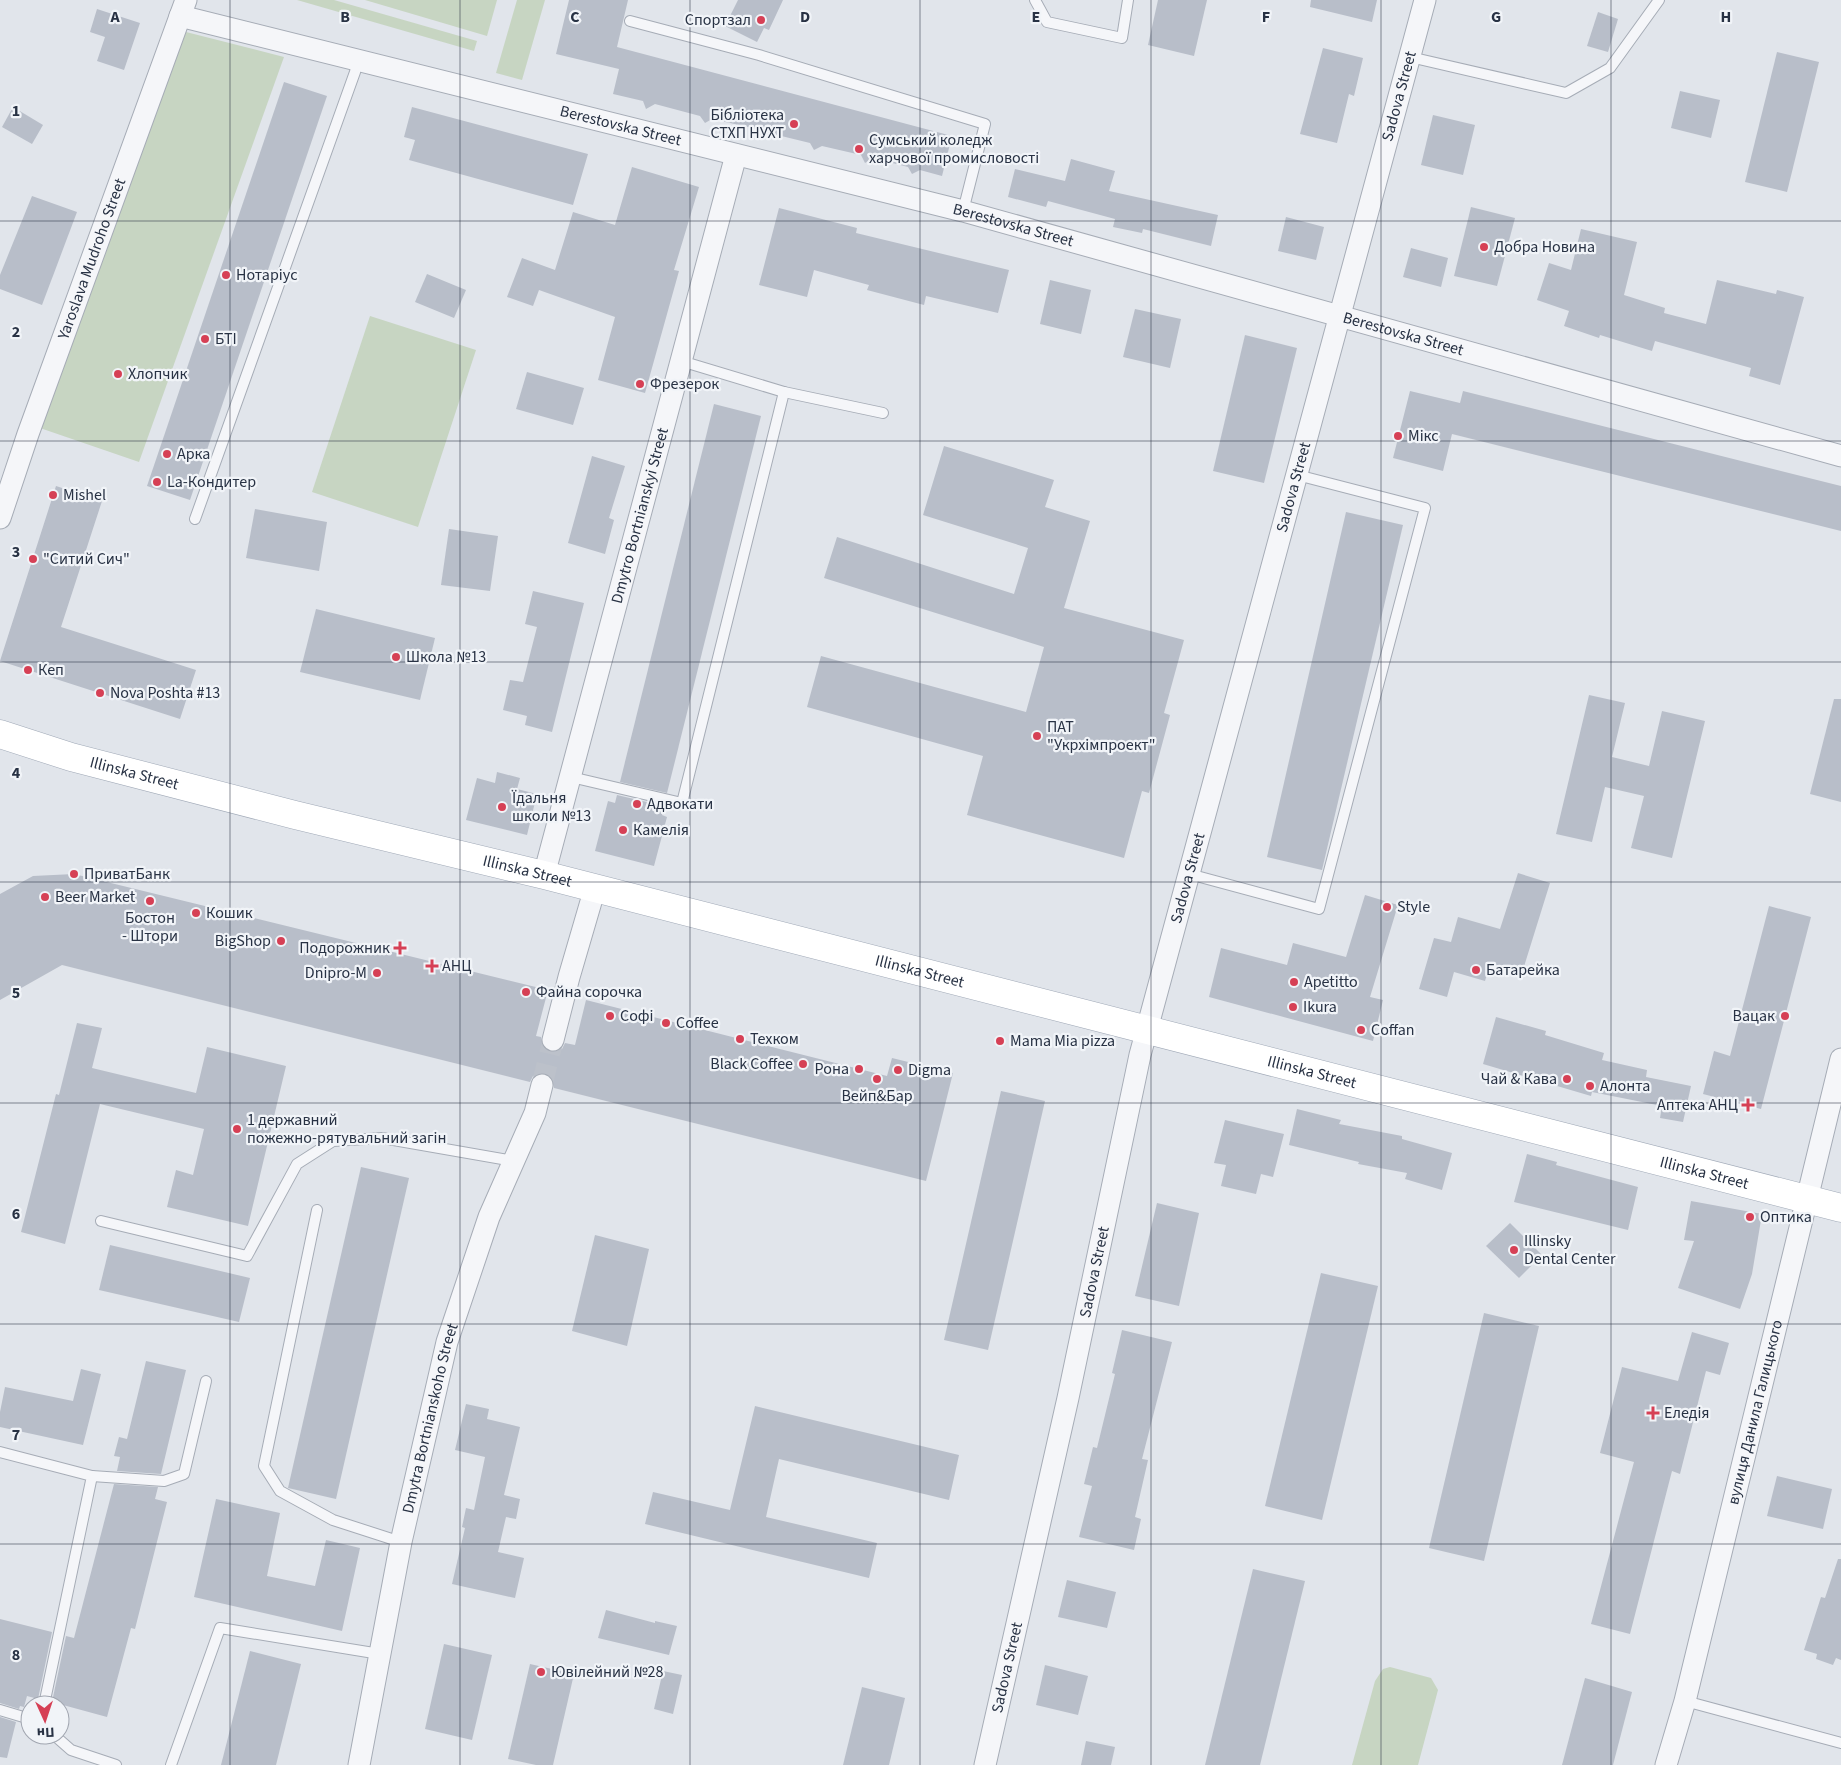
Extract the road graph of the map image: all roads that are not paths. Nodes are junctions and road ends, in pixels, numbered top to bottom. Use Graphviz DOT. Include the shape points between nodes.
graph roads {
  1 [pos="1035,0"];
  2 [pos="1128,0"];
  3 [pos="1425,0"];
  4 [pos="1659,0"];
  5 [pos="183,8"];
  6 [pos="630,21"];
  7 [pos="1410,57"];
  8 [pos="358,60"];
  9 [pos="736,155"];
  10 [pos="963,211"];
  11 [pos="1340,315"];
  12 [pos="681,361"];
  13 [pos="784,392"];
  14 [pos="883,413"];
  15 [pos="1841,456"];
  16 [pos="1297,475"];
  17 [pos="0,518"];
  18 [pos="195,519"];
  19 [pos="0,734"];
  20 [pos="571,777"];
  21 [pos="1189,874"];
  22 [pos="544,875"];
  23 [pos="595,888"];
  24 [pos="1146,1030"];
  25 [pos="554,1040"];
  26 [pos="1841,1059"];
  27 [pos="542,1085"];
  28 [pos="514,1161"];
  29 [pos="1807,1200"];
  30 [pos="1841,1208"];
  31 [pos="317,1210"];
  32 [pos="101,1221"];
  33 [pos="206,1381"];
  34 [pos="0,1452"];
  35 [pos="92,1476"];
  36 [pos="401,1542"];
  37 [pos="380,1654"];
  38 [pos="46,1695"];
  39 [pos="1685,1701"];
  40 [pos="0,1710"];
  41 [pos="20,1716"];
  42 [pos="1841,1743"];
  43 [pos="65,1745"];
  44 [pos="116,1765"];
  45 [pos="171,1765"];
  46 [pos="359,1765"];
  47 [pos="985,1765"];
  48 [pos="1666,1765"];
  1 -- 2 [label="lane" via="1047,22 1122,38"];
  3 -- 7 [label="street, Sadova Street"];
  4 -- 7 [label="lane" via="1610,68 1566,92"];
  5 -- 8 [label="street, Berestovska Street"];
  5 -- 17 [label="street, Yaroslava Mudroho Street"];
  6 -- 10 [label="lane" via="760,55 985,124"];
  7 -- 11 [label="street, Sadova Street"];
  8 -- 9 [label="street, Berestovska Street"];
  8 -- 18 [label="lane"];
  9 -- 10 [label="street, Berestovska Street"];
  9 -- 12 [label="street, Dmytro Bortnianskyi Street"];
  10 -- 11 [label="street, Berestovska Street"];
  11 -- 15 [label="street, Berestovska Street"];
  11 -- 16 [label="street, Sadova Street"];
  12 -- 13 [label="lane"];
  12 -- 20 [label="street, Dmytro Bortnianskyi Street"];
  13 -- 14 [label="lane"];
  13 -- 20 [label="lane" via="682,804"];
  16 -- 21 [label="street, Sadova Street"];
  16 -- 21 [label="lane" via="1425,508 1319,909"];
  19 -- 22 [label="main road, Illinska Street" via="127,772"];
  20 -- 22 [label="street, Dmytro Bortnianskyi Street"];
  21 -- 24 [label="street, Sadova Street"];
  22 -- 23 [label="main road, Illinska Street"];
  23 -- 24 [label="main road, Illinska Street"];
  23 -- 25 [label="street"];
  24 -- 29 [label="main road, Illinska Street"];
  24 -- 47 [label="street, Sadova Street" via="1068,1398"];
  26 -- 29 [label="street, вулиця Данила Галицького"];
  27 -- 28 [label="street, Dmytra Bortnianskoho Street" via="535,1113"];
  28 -- 32 [label="lane" via="382,1138 333,1141 297,1164 247,1256"];
  28 -- 36 [label="street, Dmytra Bortnianskoho Street" via="489,1217 447,1342"];
  29 -- 30 [label="main road, Illinska Street"];
  29 -- 39 [label="street, вулиця Данила Галицького"];
  31 -- 36 [label="lane" via="264,1466 280,1491 333,1520"];
  33 -- 35 [label="lane" via="184,1474 164,1481"];
  34 -- 35 [label="lane"];
  35 -- 38 [label="lane"];
  36 -- 37 [label="street, Dmytra Bortnianskoho Street"];
  37 -- 45 [label="lane" via="220,1628"];
  37 -- 46 [label="street, Dmytra Bortnianskoho Street"];
  39 -- 42 [label="lane"];
  39 -- 48 [label="street, вулиця Данила Галицького"];
  40 -- 41 [label="lane"];
  43 -- 44 [label="lane" via="71,1750"];
}
